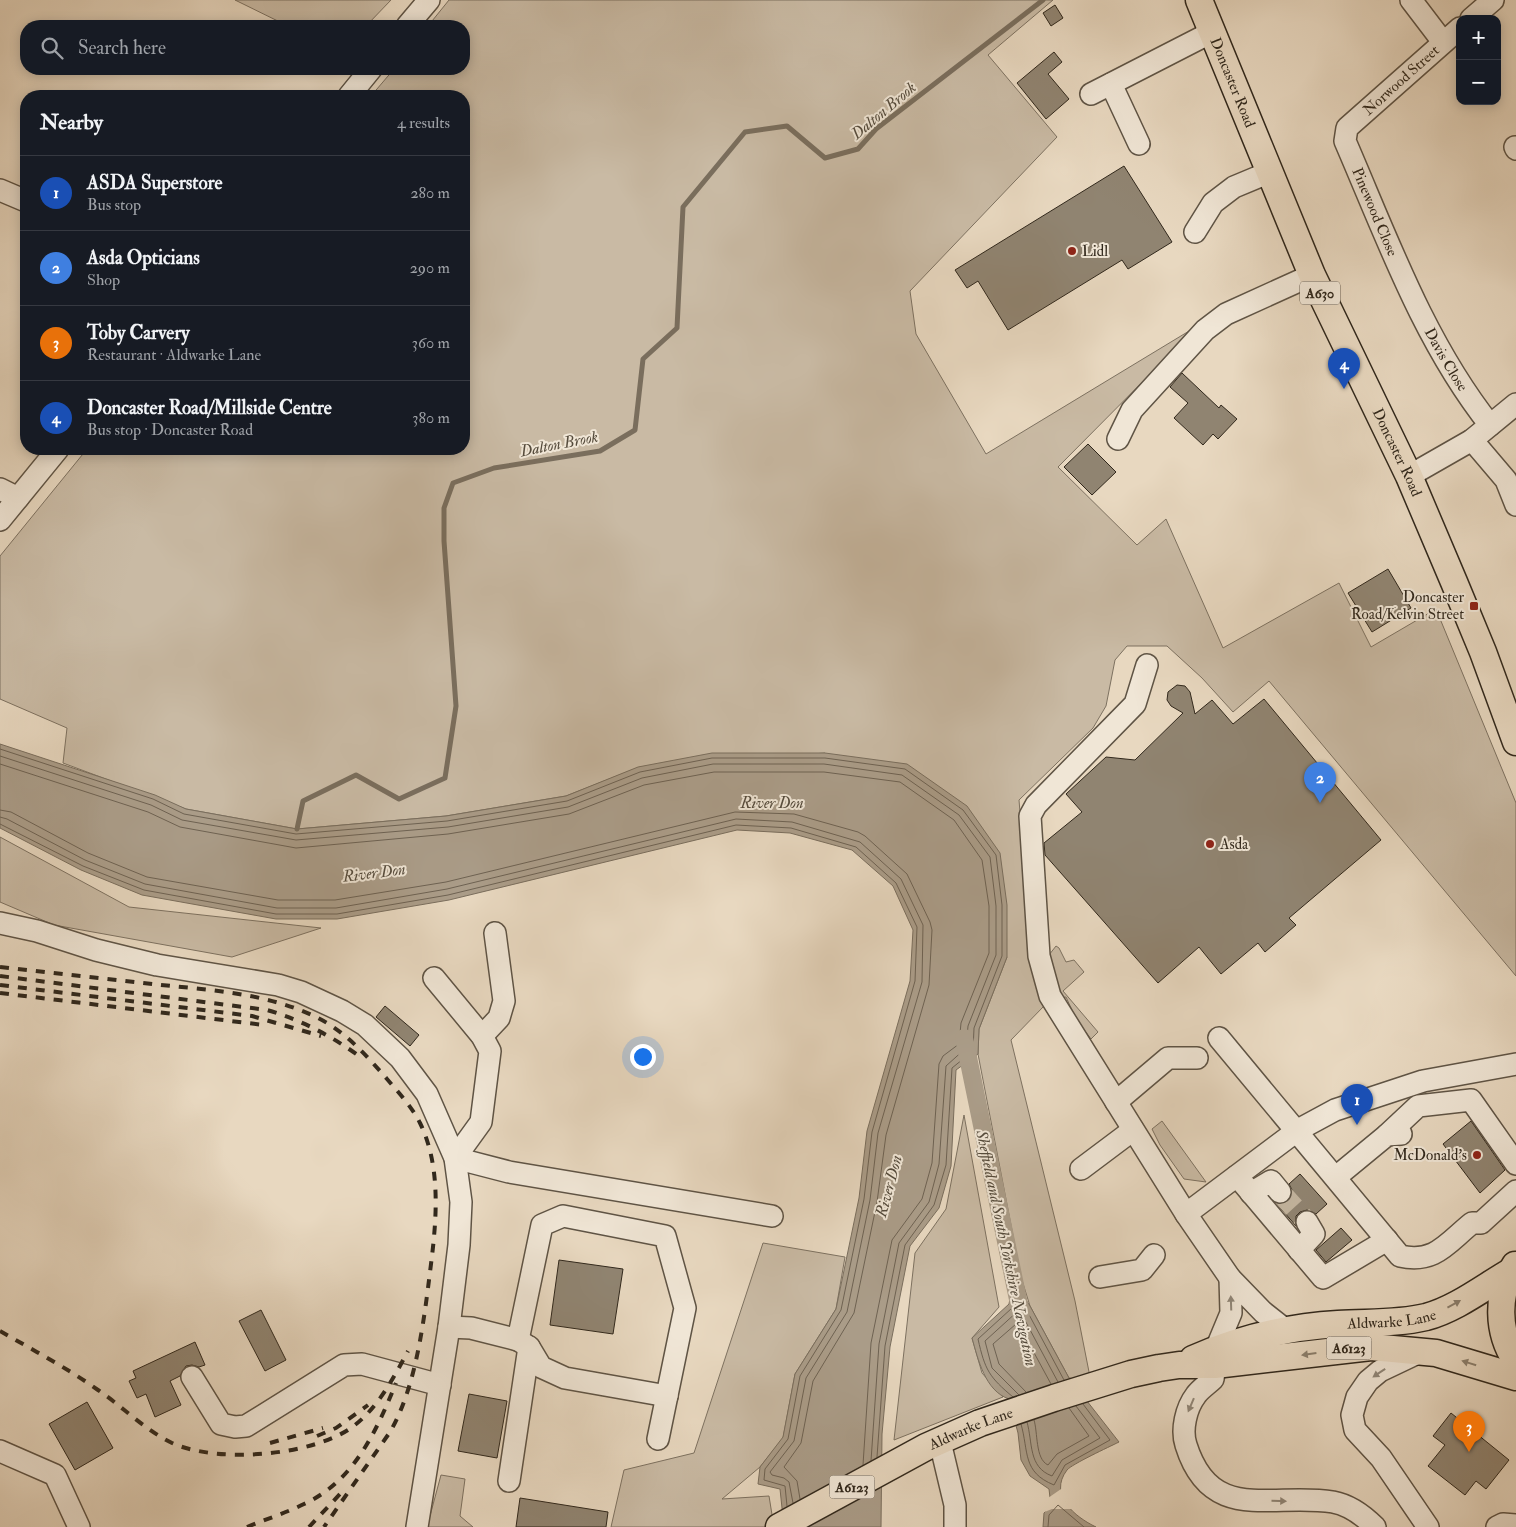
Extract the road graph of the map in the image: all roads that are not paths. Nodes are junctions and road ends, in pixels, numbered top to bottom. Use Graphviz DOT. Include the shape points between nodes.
graph roads {
  1 [pos="428,0"];
  2 [pos="1411,0"];
  3 [pos="1493,0"];
  4 [pos="1202,1"];
  5 [pos="1476,15"];
  6 [pos="412,20"];
  7 [pos="1456,31"];
  8 [pos="1212,32"];
  9 [pos="1443,42"];
  10 [pos="366,75"];
  11 [pos="1111,84"];
  12 [pos="354,90"];
  13 [pos="1091,94"];
  14 [pos="1345,134"];
  15 [pos="1139,144"];
  16 [pos="1270,172"];
  17 [pos="0,190"];
  18 [pos="20,198"];
  19 [pos="1195,232"];
  20 [pos="1312,275"];
  21 [pos="1409,290"];
  22 [pos="1516,404"];
  23 [pos="1490,425"];
  24 [pos="1118,439"];
  25 [pos="1472,440"];
  26 [pos="51,455"];
  27 [pos="1410,476"];
  28 [pos="9,493"];
  29 [pos="1516,505"];
  30 [pos="0,520"];
  31 [pos="1146,665"];
  32 [pos="1516,742"];
  33 [pos="0,916"];
  34 [pos="0,923"];
  35 [pos="37,931"];
  36 [pos="495,933"];
  37 [pos="434,978"];
  38 [pos="482,1036"];
  39 [pos="1218,1038"];
  40 [pos="1197,1058"];
  41 [pos="1516,1064"];
  42 [pos="1116,1102"];
  43 [pos="1133,1130"];
  44 [pos="1298,1130"];
  45 [pos="455,1158"];
  46 [pos="1516,1164"];
  47 [pos="1081,1169"];
  48 [pos="1236,1176"];
  49 [pos="1336,1177"];
  50 [pos="1516,1191"];
  51 [pos="1280,1192"];
  52 [pos="1251,1193"];
  53 [pos="1186,1214"];
  54 [pos="772,1216"];
  55 [pos="1306,1222"];
  56 [pos="1387,1240"];
  57 [pos="1299,1250"];
  58 [pos="1154,1254"];
  59 [pos="1513,1267"];
  60 [pos="1100,1277"];
  61 [pos="1230,1278"];
  62 [pos="449,1327"];
  63 [pos="1287,1331"];
  64 [pos="524,1344"];
  65 [pos="1422,1351"];
  66 [pos="1215,1357"];
  67 [pos="1516,1361"];
  68 [pos="192,1377"];
  69 [pos="1516,1377"];
  70 [pos="440,1385"];
  71 [pos="667,1396"];
  72 [pos="658,1439"];
  73 [pos="933,1445"];
  74 [pos="0,1451"];
  75 [pos="509,1481"];
  76 [pos="79,1527"];
  77 [pos="417,1527"];
  78 [pos="779,1527"];
  79 [pos="955,1527"];
  80 [pos="1375,1527"];
  81 [pos="1428,1527"];
  1 -- 6 [label="street"];
  2 -- 9 [label="street"];
  3 -- 5 [label="street"];
  4 -- 8 [label="main road, Doncaster Road / A630"];
  7 -- 9 [label="street, Norwood Street"];
  8 -- 11 [label="street"];
  8 -- 16 [label="main road, Doncaster Road / A630"];
  9 -- 14 [label="street, Norwood Street" via="1347,128"];
  10 -- 12 [label="street"];
  11 -- 13 [label="street"];
  11 -- 15 [label="street"];
  14 -- 21 [label="street, Pinewood Close" via="1345,141"];
  16 -- 19 [label="street" via="1234,187 1213,203"];
  16 -- 20 [label="main road, Doncaster Road / A630"];
  17 -- 18 [label="street"];
  20 -- 24 [label="street" via="1226,314 1205,330 1132,410"];
  20 -- 27 [label="main road, Doncaster Road / A630"];
  21 -- 23 [label="street, Davis Close" via="1466,394"];
  22 -- 23 [label="street"];
  23 -- 25 [label="street"];
  25 -- 27 [label="street"];
  25 -- 29 [label="street" via="1506,480"];
  26 -- 28 [label="street"];
  27 -- 32 [label="main road, Doncaster Road / A630" via="1483,652"];
  28 -- 30 [label="street"];
  31 -- 42 [label="street" via="1135,704 1036,805 1030,816 1039,956 1050,996"];
  33 -- 35 [label="street"];
  34 -- 35 [label="street"];
  35 -- 45 [label="street" via="156,965 278,985 342,1011 365,1025 400,1058 427,1094"];
  36 -- 38 [label="street" via="504,1001 499,1018"];
  37 -- 38 [label="street"];
  38 -- 45 [label="street" via="490,1051 481,1122"];
  39 -- 44 [label="street"];
  40 -- 42 [label="street" via="1168,1058"];
  41 -- 44 [label="street" via="1423,1081 1335,1110"];
  42 -- 43 [label="street"];
  43 -- 47 [label="street"];
  43 -- 53 [label="street"];
  44 -- 48 [label="street"];
  44 -- 49 [label="street"];
  45 -- 54 [label="street" via="509,1172"];
  45 -- 62 [label="street" via="461,1202"];
  46 -- 49 [label="street" via="1471,1100 1418,1106 1397,1135"];
  48 -- 52 [label="street"];
  48 -- 53 [label="street"];
  49 -- 56 [label="street"];
  50 -- 56 [label="street" via="1481,1223 1472,1223 1430,1257 1412,1259 1400,1256"];
  51 -- 52 [label="street" via="1271,1181"];
  52 -- 57 [label="street"];
  53 -- 61 [label="street"];
  55 -- 57 [label="street" via="1314,1234"];
  56 -- 57 [label="street" via="1323,1278"];
  58 -- 60 [label="street" via="1142,1270"];
  63 -- 59 [label="main road, Aldwarke Lane / A6123, one-way" via="1425,1317 1443,1311"];
  59 -- 67 [label="main road" via="1503,1291 1501,1309 1503,1332"];
  61 -- 63 [label="street"];
  66 -- 61 [label="street, one-way" via="1231,1313"];
  62 -- 64 [label="street" via="471,1328"];
  62 -- 70 [label="street"];
  63 -- 66 [label="main road, Aldwarke Lane / A6123"];
  64 -- 71 [label="street" via="541,1367 565,1378"];
  64 -- 71 [label="street" via="542,1225 563,1216 666,1236 685,1308"];
  64 -- 75 [label="street"];
  65 -- 66 [label="main road, Aldwarke Lane / A6123, one-way" via="1371,1347"];
  69 -- 65 [label="main road, Aldwarke Lane / A6123, one-way"];
  65 -- 81 [label="street, one-way" via="1380,1370 1357,1397 1352,1415 1355,1430 1381,1458"];
  66 -- 73 [label="main road, Aldwarke Lane / A6123" via="1131,1374 980,1423"];
  66 -- 80 [label="street, one-way" via="1213,1379 1196,1395 1183,1434 1190,1458 1201,1478 1223,1495 1232,1497 1334,1502 1364,1516"];
  68 -- 70 [label="street" via="221,1424 235,1427 246,1426 344,1365 362,1364"];
  70 -- 77 [label="street"];
  71 -- 72 [label="street"];
  73 -- 78 [label="main road, Aldwarke Lane / A6123"];
  73 -- 79 [label="street" via="955,1505"];
  74 -- 76 [label="street" via="55,1476"];
}
